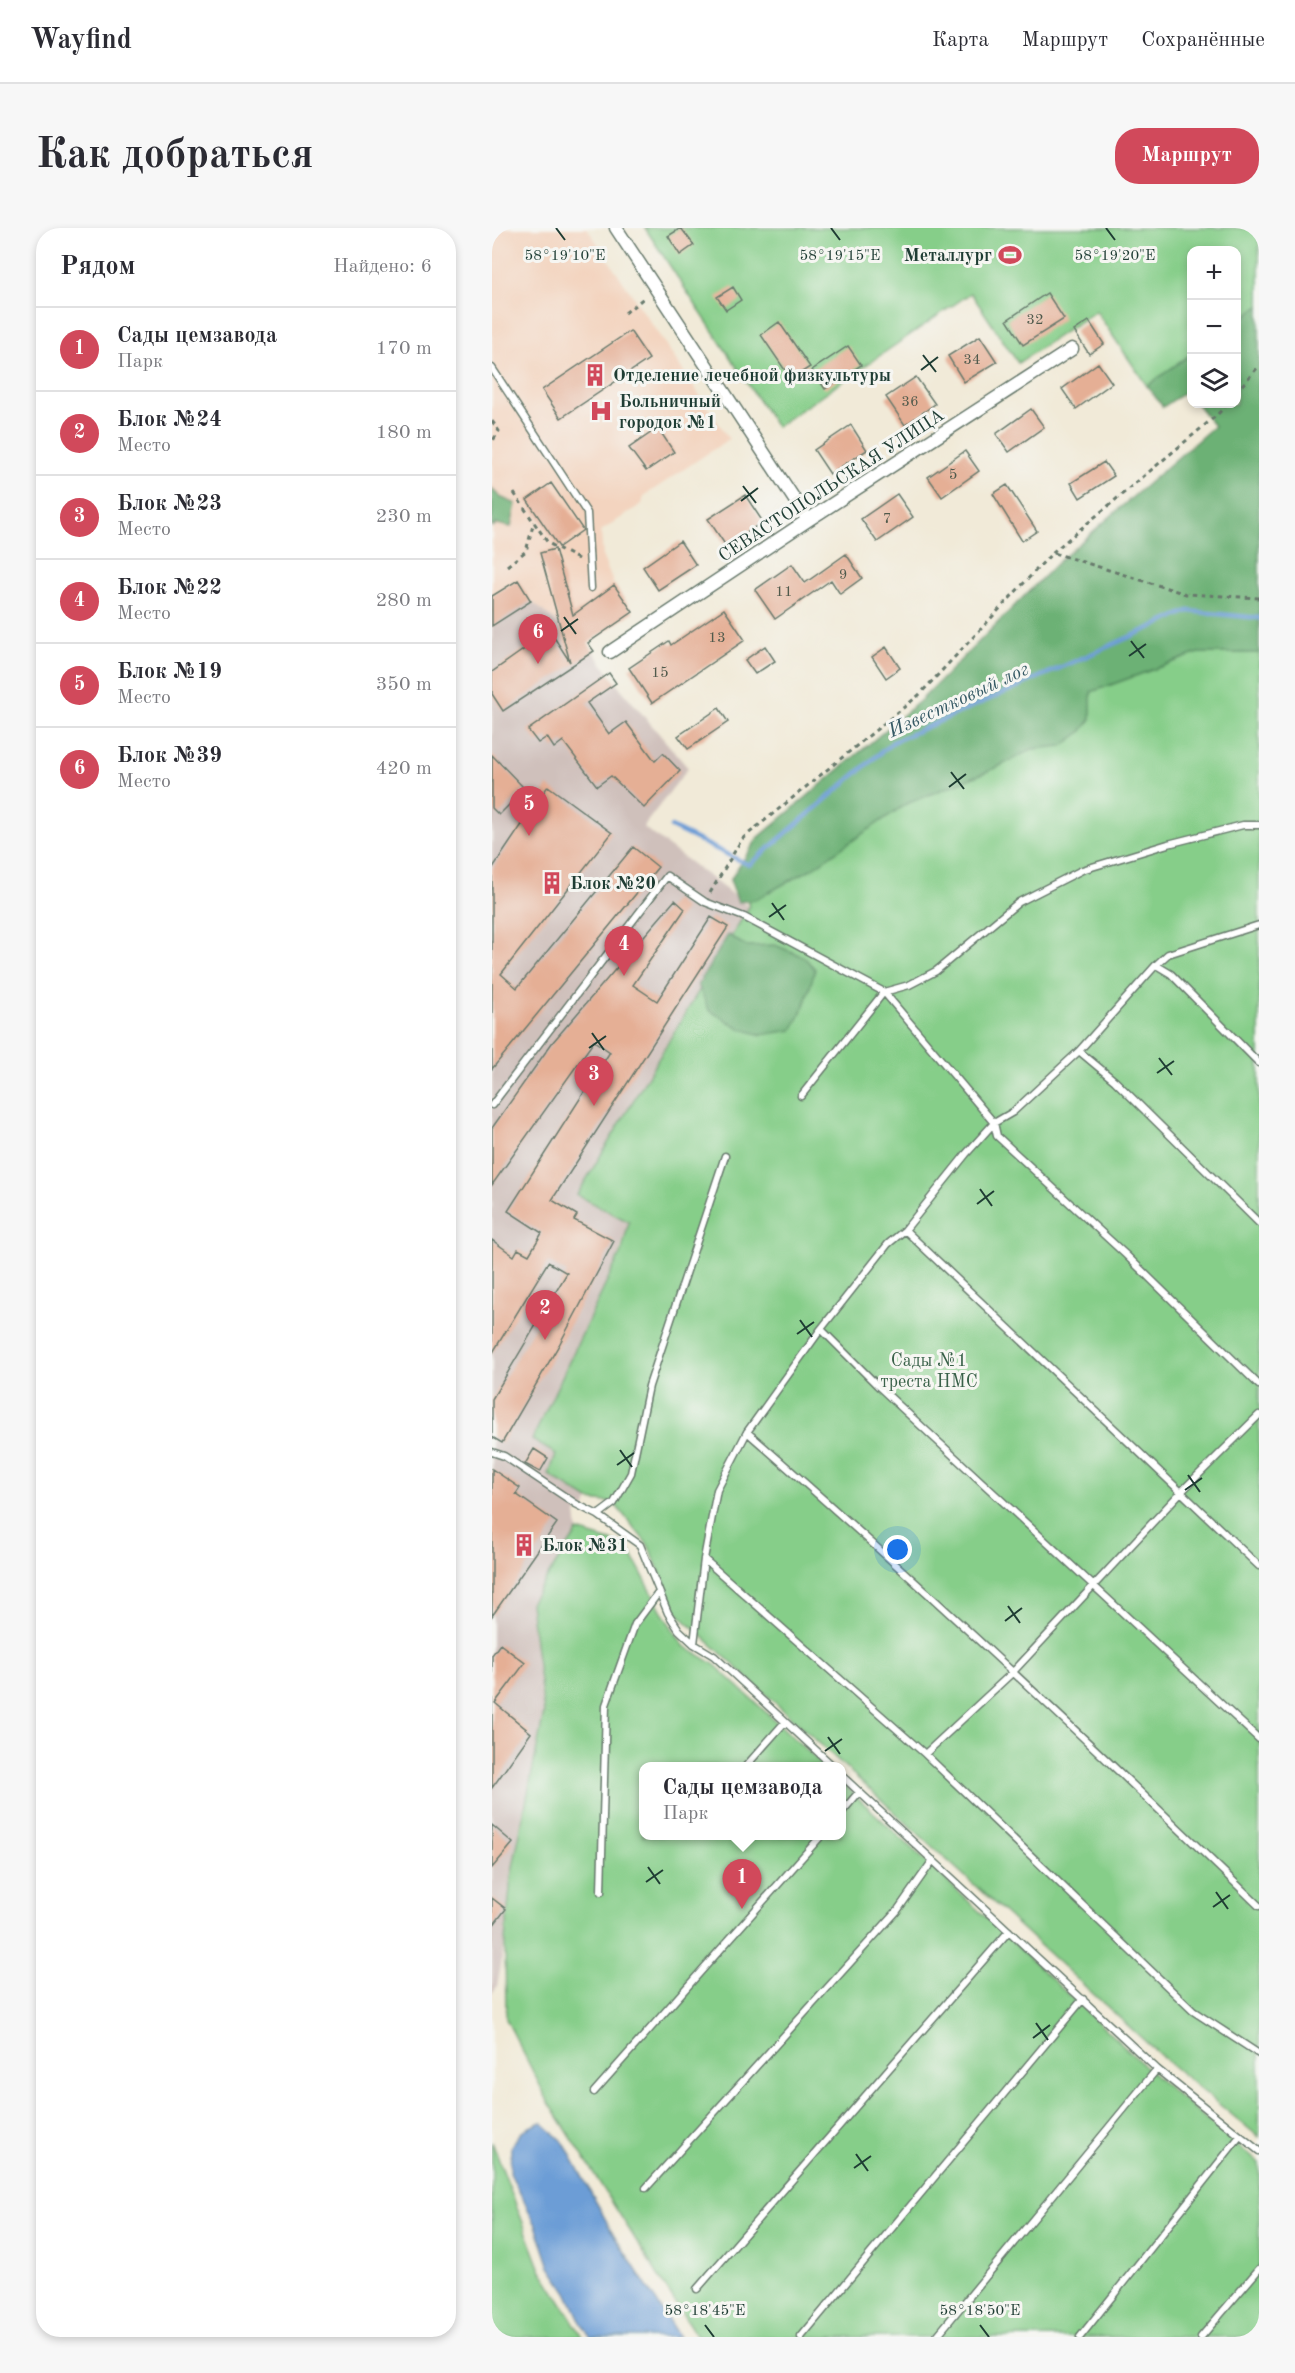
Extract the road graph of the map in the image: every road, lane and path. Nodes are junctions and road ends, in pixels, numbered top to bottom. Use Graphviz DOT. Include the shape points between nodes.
graph roads {
  1 [pos="616,228"];
  2 [pos="656,288"];
  3 [pos="626,313"];
  4 [pos="1072,349"];
  5 [pos="1259,366"];
  6 [pos="492,368"];
  7 [pos="1241,387"];
  8 [pos="1223,408"];
  9 [pos="492,421"];
  10 [pos="492,442"];
  11 [pos="514,493"];
  12 [pos="808,520"];
  13 [pos="534,522"];
  14 [pos="1053,552"];
  15 [pos="507,566"];
  16 [pos="590,566"];
  17 [pos="591,588"];
  18 [pos="1259,598"];
  19 [pos="610,652"];
  20 [pos="1259,825"];
  21 [pos="705,902"];
  22 [pos="1259,925"];
  23 [pos="1156,965"];
  24 [pos="884,992"];
  25 [pos="1079,1051"];
  26 [pos="1259,1063"];
  27 [pos="801,1096"];
  28 [pos="492,1105"];
  29 [pos="994,1123"];
  30 [pos="725,1156"];
  31 [pos="1259,1223"];
  32 [pos="905,1230"];
  33 [pos="821,1329"];
  34 [pos="1259,1385"];
  35 [pos="1259,1415"];
  36 [pos="747,1432"];
  37 [pos="492,1452"];
  38 [pos="1180,1492"];
  39 [pos="598,1515"];
  40 [pos="704,1559"];
  41 [pos="1259,1566"];
  42 [pos="1093,1585"];
  43 [pos="658,1592"];
  44 [pos="694,1644"];
  45 [pos="1012,1673"];
  46 [pos="785,1722"];
  47 [pos="1259,1739"];
  48 [pos="925,1754"];
  49 [pos="750,1762"];
  50 [pos="827,1762"];
  51 [pos="846,1779"];
  52 [pos="859,1792"];
  53 [pos="846,1807"];
  54 [pos="817,1840"];
  55 [pos="933,1860"];
  56 [pos="601,1892"];
  57 [pos="1259,1906"];
  58 [pos="1009,1931"];
  59 [pos="1083,1999"];
  60 [pos="1259,2054"];
  61 [pos="1157,2069"];
  62 [pos="594,2092"];
  63 [pos="1240,2136"];
  64 [pos="1259,2151"];
  65 [pos="646,2188"];
  66 [pos="1259,2269"];
  67 [pos="697,2289"];
  68 [pos="801,2337"];
  69 [pos="936,2337"];
  70 [pos="1080,2337"];
  71 [pos="1201,2337"];
  1 -- 2 [label="street"];
  2 -- 3 [label="path"];
  2 -- 12 [label="street"];
  4 -- 12 [label="street, СЕВАСТОПОЛЬСКАЯ УЛИЦА"];
  5 -- 7 [label="path"];
  6 -- 16 [label="lane" via="587,513"];
  8 -- 14 [label="path"];
  9 -- 10 [label="path" via="499,431"];
  11 -- 13 [label="path"];
  12 -- 19 [label="street, СЕВАСТОПОЛЬСКАЯ УЛИЦА"];
  13 -- 15 [label="path" via="526,551"];
  13 -- 16 [label="path" via="548,543"];
  14 -- 18 [label="path" via="1186,594"];
  14 -- 21 [label="path" via="919,695 742,839"];
  16 -- 17 [label="lane"];
  20 -- 24 [label="lane" via="1243,825 1168,844 1082,870 1020,902 936,971"];
  21 -- 24 [label="lane" via="744,917"];
  21 -- 28 [label="lane" via="667,876"];
  22 -- 23 [label="lane" via="1168,954"];
  23 -- 25 [label="lane"];
  23 -- 26 [label="lane" via="1171,974"];
  24 -- 27 [label="lane"];
  24 -- 29 [label="lane"];
  25 -- 29 [label="lane" via="1013,1112"];
  25 -- 31 [label="lane" via="1115,1081"];
  29 -- 32 [label="lane"];
  29 -- 34 [label="lane" via="997,1136 1135,1263"];
  30 -- 39 [label="lane" via="649,1386 631,1473 614,1503"];
  32 -- 33 [label="lane" via="888,1244"];
  32 -- 38 [label="lane"];
  33 -- 36 [label="lane"];
  33 -- 42 [label="lane"];
  35 -- 38 [label="lane"];
  36 -- 40 [label="lane" via="717,1490"];
  36 -- 45 [label="lane" via="871,1540"];
  37 -- 39 [label="lane"];
  38 -- 41 [label="lane"];
  38 -- 42 [label="lane"];
  39 -- 43 [label="lane" via="640,1545"];
  40 -- 44 [label="lane"];
  40 -- 48 [label="lane"];
  42 -- 45 [label="lane"];
  42 -- 47 [label="lane"];
  43 -- 44 [label="lane" via="673,1622"];
  43 -- 56 [label="lane" via="635,1624 606,1705"];
  44 -- 46 [label="lane" via="714,1656"];
  45 -- 48 [label="lane"];
  45 -- 57 [label="lane"];
  46 -- 49 [label="lane"];
  46 -- 50 [label="lane"];
  48 -- 60 [label="lane" via="1193,2011"];
  51 -- 52 [label="lane"];
  52 -- 53 [label="lane"];
  52 -- 55 [label="lane"];
  54 -- 62 [label="lane"];
  55 -- 58 [label="lane"];
  55 -- 65 [label="lane" via="897,1911"];
  58 -- 59 [label="lane"];
  58 -- 67 [label="lane"];
  59 -- 61 [label="lane"];
  59 -- 68 [label="lane"];
  61 -- 63 [label="lane"];
  61 -- 69 [label="lane"];
  63 -- 64 [label="lane"];
  63 -- 70 [label="lane"];
  66 -- 71 [label="lane"];
}
